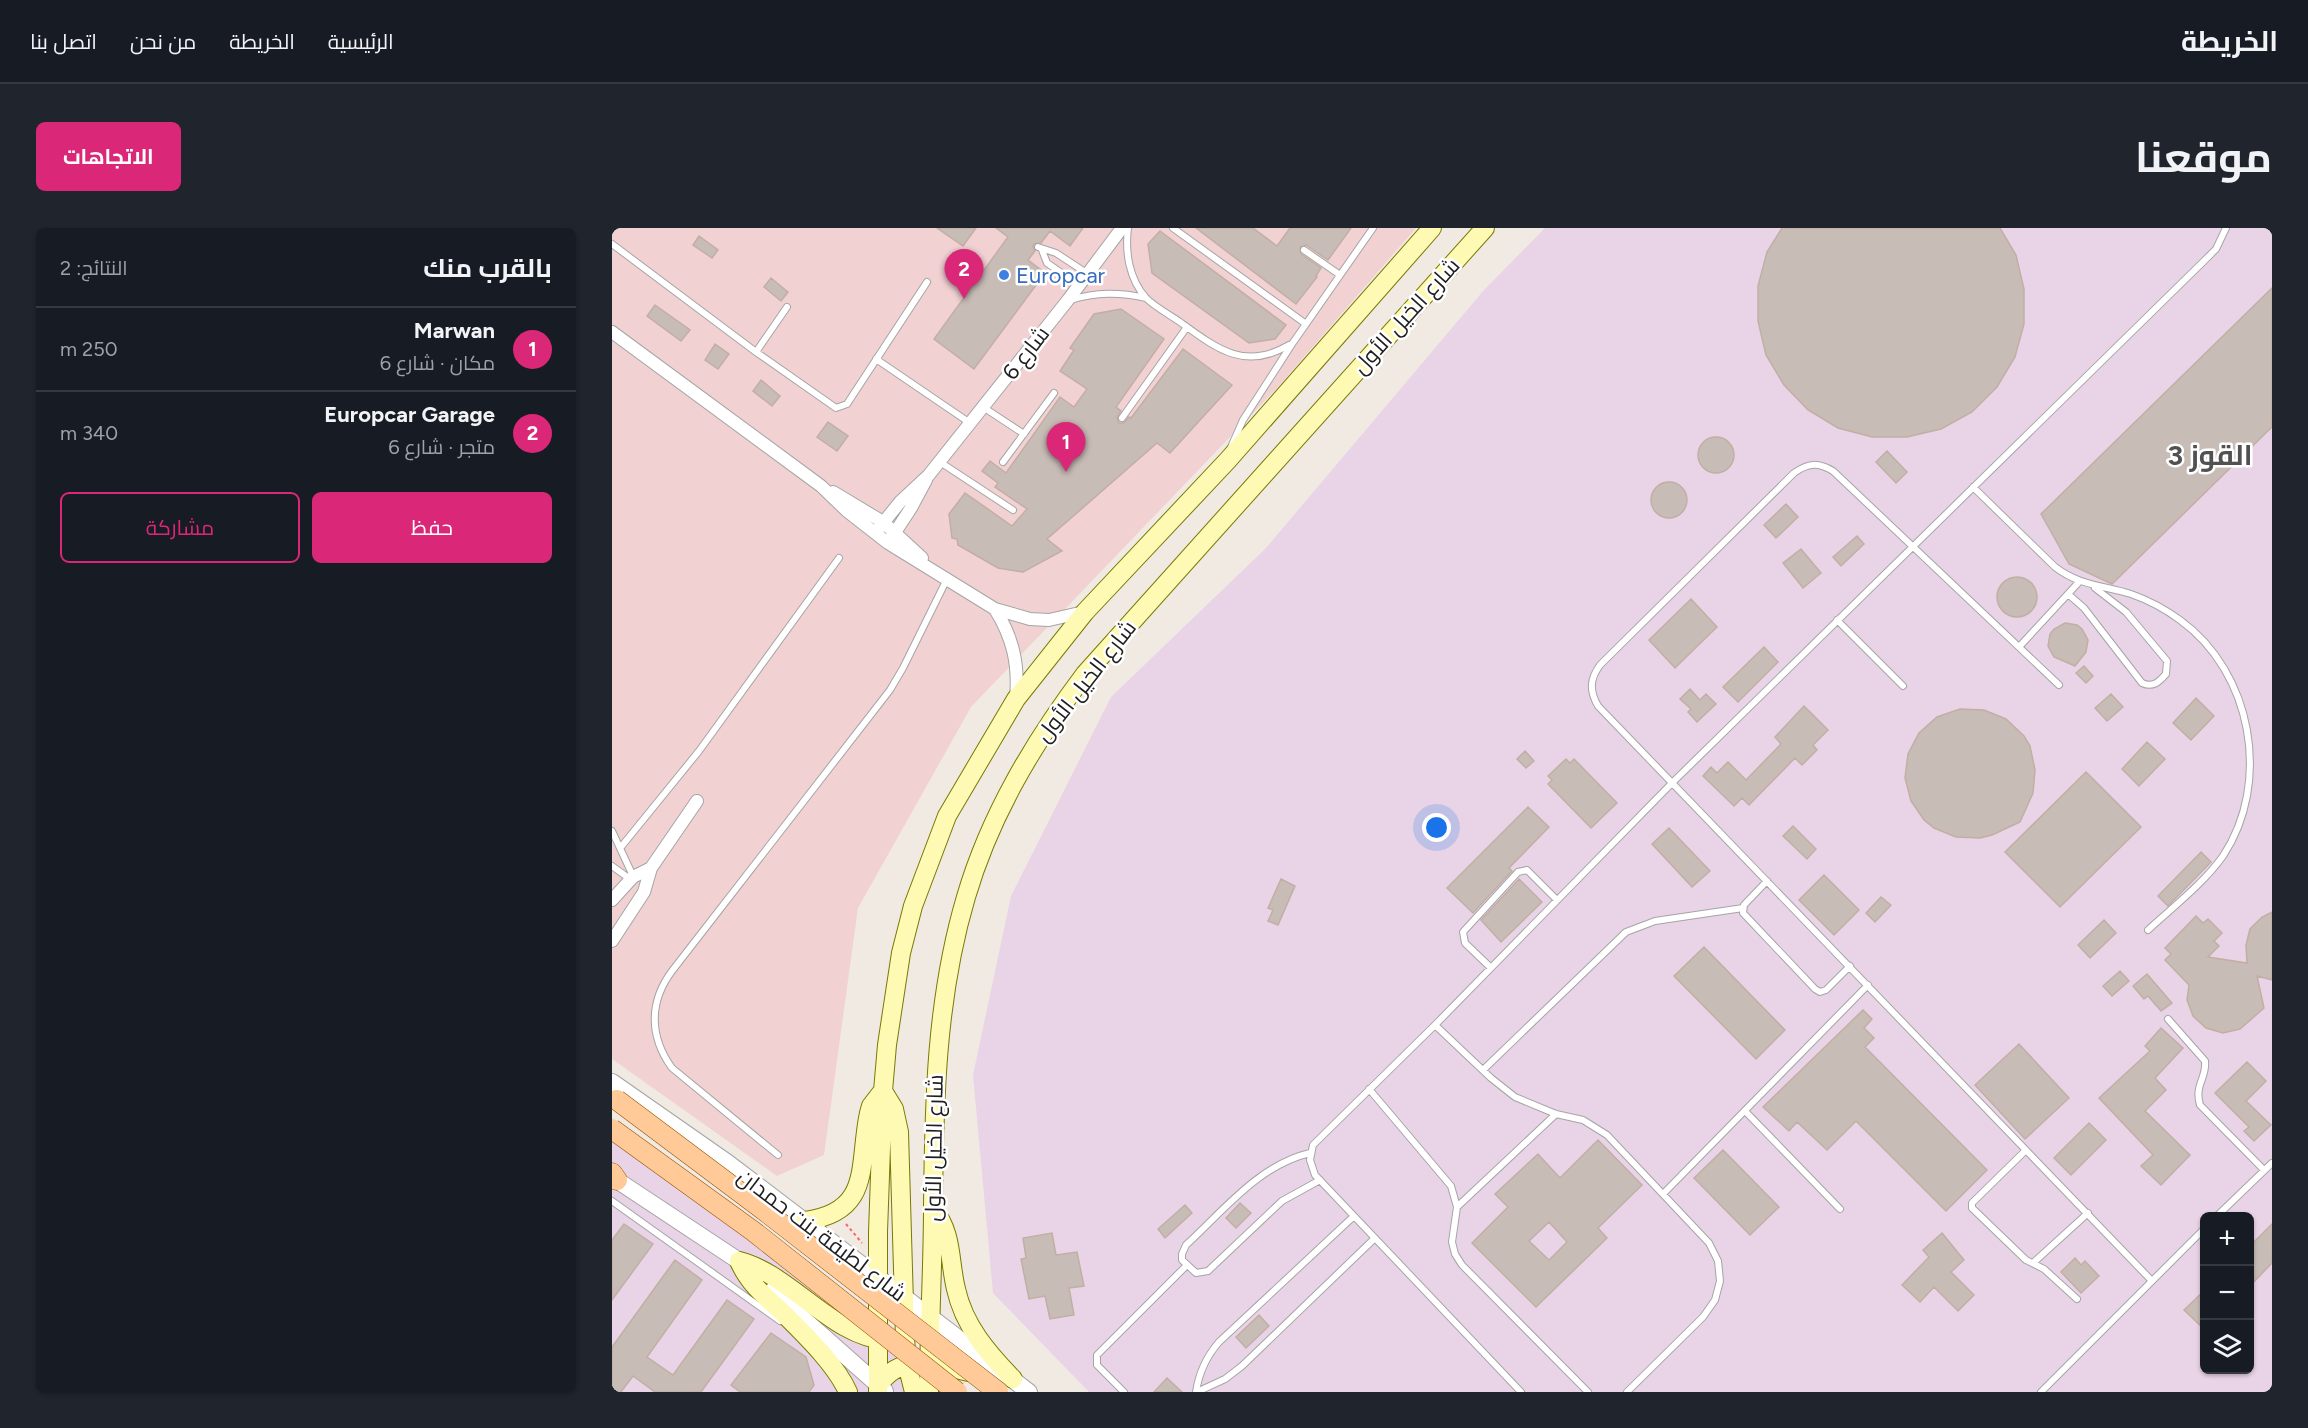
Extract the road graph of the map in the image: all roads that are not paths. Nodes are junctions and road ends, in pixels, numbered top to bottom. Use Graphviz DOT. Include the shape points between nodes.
graph roads {
  1 [pos="1122,228"];
  2 [pos="1128,228"];
  3 [pos="1173,228"];
  4 [pos="1373,228"];
  5 [pos="1432,228"];
  6 [pos="1485,228"];
  7 [pos="2226,228"];
  8 [pos="612,244"];
  9 [pos="1304,250"];
  10 [pos="1088,274"];
  11 [pos="1340,275"];
  12 [pos="927,282"];
  13 [pos="1079,286"];
  14 [pos="1146,298"];
  15 [pos="1068,300"];
  16 [pos="787,307"];
  17 [pos="1306,324"];
  18 [pos="1187,327"];
  19 [pos="612,332"];
  20 [pos="1292,344"];
  21 [pos="756,352"];
  22 [pos="876,359"];
  23 [pos="1054,393"];
  24 [pos="983,407"];
  25 [pos="1122,418"];
  26 [pos="971,423"];
  27 [pos="1024,434"];
  28 [pos="1228,460"];
  29 [pos="940,462"];
  30 [pos="1003,462"];
  31 [pos="928,476"];
  32 [pos="821,486"];
  33 [pos="1973,487"];
  34 [pos="1013,510"];
  35 [pos="883,522"];
  36 [pos="874,533"];
  37 [pos="892,538"];
  38 [pos="1912,546"];
  39 [pos="839,558"];
  40 [pos="948,578"];
  41 [pos="2079,582"];
  42 [pos="2092,586"];
  43 [pos="2068,594"];
  44 [pos="995,609"];
  45 [pos="1085,612"];
  46 [pos="1837,620"];
  47 [pos="2019,647"];
  48 [pos="2060,685"];
  49 [pos="1903,686"];
  50 [pos="1016,699"];
  51 [pos="1672,782"];
  52 [pos="697,801"];
  53 [pos="612,831"];
  54 [pos="621,848"];
  55 [pos="612,866"];
  56 [pos="651,868"];
  57 [pos="632,878"];
  58 [pos="1767,881"];
  59 [pos="612,900"];
  60 [pos="1557,900"];
  61 [pos="1743,908"];
  62 [pos="2148,930"];
  63 [pos="612,941"];
  64 [pos="1850,966"];
  65 [pos="1491,968"];
  66 [pos="1868,985"];
  67 [pos="2168,1019"];
  68 [pos="1435,1025"];
  69 [pos="1483,1070"];
  70 [pos="1369,1089"];
  71 [pos="883,1091"];
  72 [pos="614,1093"];
  73 [pos="1745,1111"];
  74 [pos="1556,1114"];
  75 [pos="612,1129"];
  76 [pos="2026,1149"];
  77 [pos="1310,1153"];
  78 [pos="778,1155"];
  79 [pos="2272,1164"];
  80 [pos="2264,1170"];
  81 [pos="614,1177"];
  82 [pos="1320,1180"];
  83 [pos="1662,1194"];
  84 [pos="612,1201"];
  85 [pos="933,1208"];
  86 [pos="1457,1208"];
  87 [pos="1840,1209"];
  88 [pos="2221,1212"];
  89 [pos="2088,1214"];
  90 [pos="1354,1215"];
  91 [pos="805,1221"];
  92 [pos="2200,1234"];
  93 [pos="1375,1238"];
  94 [pos="738,1261"];
  95 [pos="2033,1263"];
  96 [pos="1187,1265"];
  97 [pos="878,1276"];
  98 [pos="2152,1281"];
  99 [pos="903,1296"];
  100 [pos="2077,1299"];
  101 [pos="931,1318"];
  102 [pos="806,1336"];
  103 [pos="877,1339"];
  104 [pos="901,1339"];
  105 [pos="904,1364"];
  106 [pos="929,1364"];
  107 [pos="1005,1386"];
  108 [pos="880,1390"];
  109 [pos="848,1392"];
  110 [pos="902,1392"];
  111 [pos="914,1392"];
  112 [pos="929,1392"];
  113 [pos="957,1392"];
  114 [pos="1029,1392"];
  115 [pos="1124,1392"];
  116 [pos="1197,1392"];
  117 [pos="1521,1392"];
  118 [pos="1588,1392"];
  119 [pos="1627,1392"];
  120 [pos="2041,1392"];
  1 -- 10 [label="street, شارع 6"];
  2 -- 14 [label="lane" via="1130,268"];
  3 -- 17 [label="lane"];
  4 -- 11 [label="lane"];
  5 -- 28 [label="main road, شارع الخيل الأول"];
  6 -- 85 [label="main road, شارع الخيل الأول" via="1085,674 1027,757 983,848 951,954 935,1073"];
  7 -- 33 [label="lane" via="2216,249"];
  8 -- 21 [label="lane"];
  9 -- 11 [label="lane"];
  10 -- 13 [label="street, شارع 6"];
  10 -- 13 [label="lane" via="1056,253 1040,249 1047,263"];
  11 -- 17 [label="lane"];
  12 -- 22 [label="lane"];
  13 -- 15 [label="street, شارع 6"];
  14 -- 15 [label="lane" via="1117,292"];
  14 -- 18 [label="lane"];
  15 -- 24 [label="street, شارع 6"];
  16 -- 21 [label="lane"];
  17 -- 20 [label="lane"];
  18 -- 20 [label="lane" via="1239,357 1276,353"];
  18 -- 25 [label="lane"];
  19 -- 32 [label="street"];
  20 -- 28 [label="lane" via="1238,429"];
  21 -- 22 [label="lane" via="836,408 847,404"];
  22 -- 26 [label="lane"];
  23 -- 27 [label="lane"];
  24 -- 26 [label="street, شارع 6"];
  24 -- 27 [label="lane"];
  26 -- 29 [label="street, شارع 6"];
  27 -- 30 [label="lane"];
  28 -- 45 [label="main road, شارع الخيل الأول"];
  29 -- 31 [label="street, شارع 6"];
  29 -- 34 [label="lane"];
  31 -- 35 [label="street, شارع 6"];
  31 -- 37 [label="street, شارع 6"];
  32 -- 35 [label="street"];
  32 -- 36 [label="street"];
  33 -- 38 [label="lane"];
  33 -- 41 [label="lane" via="2055,567"];
  35 -- 36 [label="street, شارع 6"];
  35 -- 37 [label="street"];
  36 -- 37 [label="street"];
  37 -- 40 [label="street"];
  38 -- 46 [label="lane"];
  38 -- 47 [label="lane"];
  38 -- 51 [label="lane" via="1824,465 1803,467 1752,515 1593,674 1592,696 1598,706"];
  39 -- 54 [label="lane" via="703,746"];
  40 -- 44 [label="street"];
  40 -- 78 [label="lane" via="890,690 672,971 656,1002 656,1037 672,1068"];
  41 -- 42 [label="lane"];
  41 -- 43 [label="lane"];
  42 -- 43 [label="lane" via="2126,612 2167,661 2166,674 2157,683 2142,683 2084,608"];
  42 -- 62 [label="lane" via="2133,595 2157,606 2201,638 2232,682 2248,729 2251,782 2236,834 2205,877"];
  43 -- 47 [label="lane"];
  44 -- 45 [label="street" via="1040,619"];
  44 -- 50 [label="street" via="1017,661"];
  45 -- 50 [label="main road, شارع الخيل الأول"];
  46 -- 49 [label="lane"];
  46 -- 51 [label="lane"];
  47 -- 48 [label="lane"];
  50 -- 71 [label="main road, شارع الخيل الأول" via="947,816 913,906 895,987"];
  51 -- 58 [label="lane"];
  51 -- 60 [label="lane"];
  52 -- 56 [label="street"];
  53 -- 54 [label="lane"];
  54 -- 57 [label="lane"];
  55 -- 57 [label="lane"];
  56 -- 57 [label="street"];
  56 -- 63 [label="street" via="644,892"];
  57 -- 59 [label="street"];
  58 -- 61 [label="lane"];
  58 -- 64 [label="lane"];
  60 -- 65 [label="lane"];
  60 -- 65 [label="lane" via="1527,870 1518,872 1463,932 1465,944"];
  61 -- 64 [label="lane" via="1745,916 1817,991 1826,990"];
  61 -- 69 [label="lane" via="1655,921 1626,932"];
  64 -- 66 [label="lane"];
  65 -- 68 [label="lane"];
  66 -- 73 [label="lane"];
  66 -- 76 [label="lane"];
  67 -- 80 [label="lane" via="2205,1061 2197,1090 2205,1111"];
  68 -- 69 [label="lane"];
  68 -- 70 [label="lane"];
  69 -- 74 [label="lane" via="1515,1096"];
  70 -- 77 [label="lane" via="1318,1138"];
  70 -- 86 [label="lane" via="1444,1176"];
  71 -- 91 [label="main road" via="869,1113 861,1181 855,1193 837,1212"];
  71 -- 97 [label="main road, شارع الخيل الأول"];
  71 -- 99 [label="main road" via="894,1109 899,1132"];
  72 -- 91 [label="street, شارع لطيفة بنت حمدان" via="728,1163"];
  72 -- 107 [label="main road, شارع لطيفة بنت حمدان, bridge" via="788,1228"];
  73 -- 83 [label="lane"];
  73 -- 87 [label="lane"];
  74 -- 83 [label="lane" via="1583,1120 1607,1135"];
  74 -- 86 [label="lane"];
  75 -- 113 [label="main road, شارع لطيفة بنت حمدان, bridge" via="753,1231"];
  76 -- 89 [label="lane"];
  76 -- 95 [label="lane" via="1972,1206"];
  77 -- 82 [label="lane" via="1311,1168"];
  77 -- 96 [label="lane" via="1284,1161 1261,1175 1186,1245 1182,1260"];
  79 -- 80 [label="lane"];
  80 -- 88 [label="lane"];
  81 -- 94 [label="street"];
  82 -- 90 [label="lane"];
  82 -- 96 [label="lane" via="1282,1201 1208,1271 1196,1274"];
  83 -- 119 [label="lane" via="1709,1243 1718,1261 1720,1281 1715,1300 1703,1317"];
  84 -- 102 [label="lane"];
  85 -- 101 [label="main road, شارع الخيل الأول"];
  85 -- 107 [label="main road" via="948,1234 956,1292"];
  86 -- 118 [label="lane" via="1452,1242 1462,1265"];
  89 -- 95 [label="lane"];
  89 -- 98 [label="lane"];
  90 -- 93 [label="lane"];
  90 -- 116 [label="lane" via="1219,1342 1200,1370"];
  91 -- 97 [label="street, شارع لطيفة بنت حمدان"];
  92 -- 98 [label="lane"];
  93 -- 116 [label="lane" via="1242,1366"];
  93 -- 117 [label="lane"];
  94 -- 102 [label="main road" via="750,1281"];
  94 -- 103 [label="main road" via="762,1269 837,1321"];
  94 -- 108 [label="street"];
  95 -- 100 [label="lane"];
  96 -- 115 [label="lane" via="1097,1355 1097,1365"];
  97 -- 99 [label="street, شارع لطيفة بنت حمدان"];
  97 -- 103 [label="main road, شارع الخيل الأول"];
  97 -- 104 [label="main road"];
  98 -- 120 [label="lane"];
  99 -- 101 [label="street, شارع لطيفة بنت حمدان"];
  99 -- 104 [label="main road"];
  101 -- 104 [label="main road" via="924,1327"];
  101 -- 106 [label="main road, شارع الخيل الأول"];
  101 -- 107 [label="street, شارع لطيفة بنت حمدان"];
  102 -- 109 [label="main road"];
  103 -- 104 [label="main road"];
  103 -- 108 [label="main road, شارع الخيل الأول"];
  104 -- 105 [label="main road"];
  105 -- 106 [label="main road"];
  105 -- 108 [label="main road" via="884,1377"];
  105 -- 110 [label="main road"];
  105 -- 111 [label="main road"];
  106 -- 107 [label="main road"];
  106 -- 112 [label="main road, شارع الخيل الأول"];
  107 -- 114 [label="street, شارع لطيفة بنت حمدان"];
}
